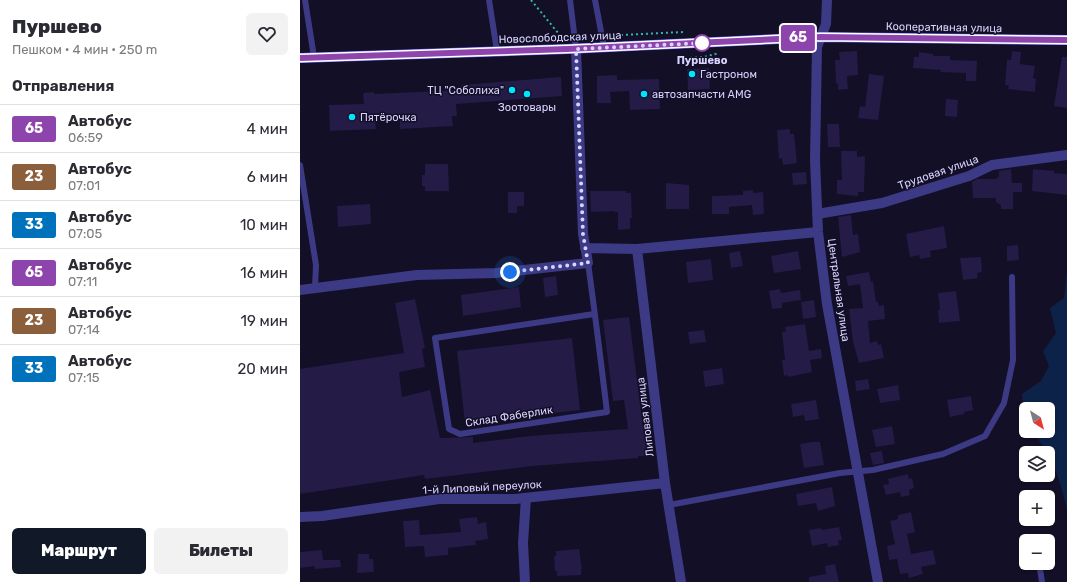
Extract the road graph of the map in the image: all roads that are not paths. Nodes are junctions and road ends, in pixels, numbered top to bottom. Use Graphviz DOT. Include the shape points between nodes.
graph roads {
  1 [pos="307,0"];
  2 [pos="489,0"];
  3 [pos="570,0"];
  4 [pos="595,0"];
  5 [pos="827,0"];
  6 [pos="821,37"];
  7 [pos="1067,40"];
  8 [pos="604,47"];
  9 [pos="571,49"];
  10 [pos="497,51"];
  11 [pos="314,57"];
  12 [pos="300,58"];
  13 [pos="1067,155"];
  14 [pos="300,166"];
  15 [pos="817,214"];
  16 [pos="818,232"];
  17 [pos="585,248"];
  18 [pos="637,249"];
  19 [pos="588,263"];
  20 [pos="1012,277"];
  21 [pos="316,288"];
  22 [pos="300,290"];
  23 [pos="594,314"];
  24 [pos="858,471"];
  25 [pos="665,483"];
  26 [pos="526,498"];
  27 [pos="669,505"];
  28 [pos="300,517"];
  29 [pos="1040,570"];
  30 [pos="525,582"];
  31 [pos="681,582"];
  32 [pos="878,582"];
  33 [pos="1042,582"];
  1 -- 11 [label="lane"];
  2 -- 10 [label="lane"];
  3 -- 9 [label="lane"];
  4 -- 8 [label="lane"];
  5 -- 6 [label="street, Центральная улица" via="826,24"];
  6 -- 7 [label="main road, Кооперативная улица"];
  6 -- 8 [label="main road, Новослободская улица"];
  6 -- 15 [label="street, Центральная улица" via="817,47"];
  8 -- 9 [label="main road, Новослободская улица"];
  9 -- 10 [label="main road, Новослободская улица"];
  9 -- 17 [label="street"];
  10 -- 11 [label="main road, Новослободская улица"];
  11 -- 12 [label="main road, Новослободская улица"];
  13 -- 15 [label="street, Трудовая улица" via="992,165 968,176 882,203"];
  14 -- 21 [label="lane" via="316,265"];
  15 -- 16 [label="street, Центральная улица"];
  16 -- 18 [label="street"];
  16 -- 24 [label="street, Центральная улица" via="827,304"];
  17 -- 18 [label="street"];
  17 -- 19 [label="street"];
  18 -- 25 [label="street, Липовая улица"];
  19 -- 21 [label="street" via="496,273 417,275"];
  19 -- 23 [label="lane"];
  20 -- 24 [label="lane" via="1013,360 1004,403 985,436 943,454"];
  21 -- 22 [label="street"];
  23 -- 23 [label="lane, Склад Фаберлик" via="607,412 460,434 449,429 435,338"];
  24 -- 27 [label="lane"];
  24 -- 32 [label="street, Центральная улица"];
  25 -- 26 [label="street, 1-й Липовый переулок"];
  25 -- 27 [label="street, Липовая улица"];
  26 -- 28 [label="street, 1-й Липовый переулок" via="439,499"];
  26 -- 30 [label="street" via="523,543"];
  27 -- 31 [label="street, Липовая улица"];
  29 -- 33 [label="lane"];
}
